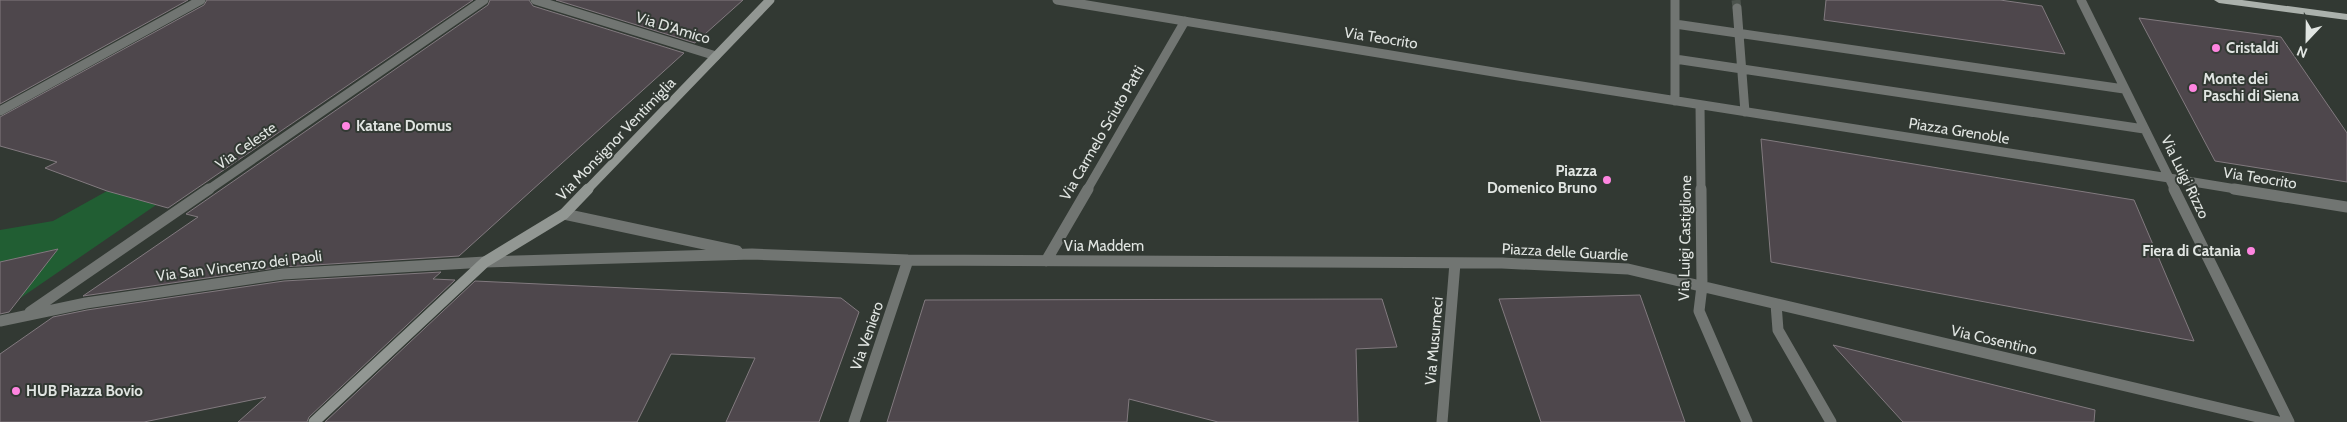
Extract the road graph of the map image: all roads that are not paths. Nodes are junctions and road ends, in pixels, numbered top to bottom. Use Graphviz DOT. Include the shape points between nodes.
graph roads {
  1 [pos="201,0"];
  2 [pos="484,0"];
  3 [pos="535,0"];
  4 [pos="770,0"];
  5 [pos="1057,0"];
  6 [pos="1675,0"];
  7 [pos="2080,0"];
  8 [pos="2218,0"];
  9 [pos="1737,8"];
  10 [pos="2347,17"];
  11 [pos="1185,21"];
  12 [pos="1675,24"];
  13 [pos="1739,33"];
  14 [pos="716,56"];
  15 [pos="1675,59"];
  16 [pos="1742,69"];
  17 [pos="2124,89"];
  18 [pos="1675,101"];
  19 [pos="1700,105"];
  20 [pos="0,111"];
  21 [pos="1745,112"];
  22 [pos="2144,129"];
  23 [pos="2169,178"];
  24 [pos="2347,207"];
  25 [pos="564,214"];
  26 [pos="752,254"];
  27 [pos="908,260"];
  28 [pos="1046,261"];
  29 [pos="485,262"];
  30 [pos="1455,263"];
  31 [pos="1702,286"];
  32 [pos="1776,304"];
  33 [pos="24,316"];
  34 [pos="0,321"];
  35 [pos="314,422"];
  36 [pos="854,422"];
  37 [pos="1442,422"];
  38 [pos="1747,422"];
  39 [pos="1831,422"];
  40 [pos="2279,422"];
  41 [pos="2289,422"];
  1 -- 20 [label="street"];
  2 -- 33 [label="street, Via Celeste"];
  3 -- 14 [label="street, Via D'Amico"];
  4 -- 14 [label="main road, Via Monsignor Ventimiglia"];
  5 -- 11 [label="street, Via Teocrito"];
  6 -- 12 [label="street"];
  7 -- 17 [label="street, Via Luigi Rizzo"];
  8 -- 10 [label="main road"];
  9 -- 13 [label="street"];
  11 -- 18 [label="street, Via Teocrito"];
  11 -- 28 [label="street, Via Carmelo Sciuto Patti"];
  12 -- 13 [label="street"];
  12 -- 15 [label="street"];
  13 -- 16 [label="street"];
  13 -- 17 [label="street"];
  14 -- 25 [label="main road, Via Monsignor Ventimiglia"];
  15 -- 16 [label="street, Piazza Grenoble"];
  15 -- 18 [label="street"];
  16 -- 21 [label="street"];
  16 -- 22 [label="street, Piazza Grenoble"];
  17 -- 22 [label="street, Via Luigi Rizzo"];
  18 -- 19 [label="street, Via Teocrito"];
  19 -- 21 [label="street, Piazza Grenoble"];
  19 -- 31 [label="street, Via Luigi Castiglione"];
  21 -- 23 [label="street, Piazza Grenoble"];
  22 -- 23 [label="street, Via Luigi Rizzo"];
  23 -- 24 [label="street, Via Teocrito"];
  23 -- 41 [label="street, Via Luigi Rizzo"];
  25 -- 26 [label="street"];
  25 -- 29 [label="main road, Via Monsignor Ventimiglia"];
  26 -- 27 [label="street, Via Maddem"];
  26 -- 29 [label="street, Via San Vincenzo dei Paoli"];
  27 -- 28 [label="street, Via Maddem"];
  27 -- 36 [label="street, Via Veniero"];
  28 -- 30 [label="street, Via Maddem"];
  29 -- 33 [label="street, Via San Vincenzo dei Paoli" via="283,274 185,287"];
  29 -- 35 [label="main road, Via Monsignor Ventimiglia"];
  30 -- 31 [label="street, Piazza delle Guardie" via="1502,262 1628,269"];
  30 -- 37 [label="street, Via Musumeci"];
  31 -- 32 [label="street, Via Cosentino"];
  31 -- 38 [label="street, Via Luigi Castiglione" via="1698,311"];
  32 -- 39 [label="street" via="1778,330"];
  32 -- 40 [label="street, Via Cosentino"];
  33 -- 34 [label="street, Via San Vincenzo dei Paoli"];
}
